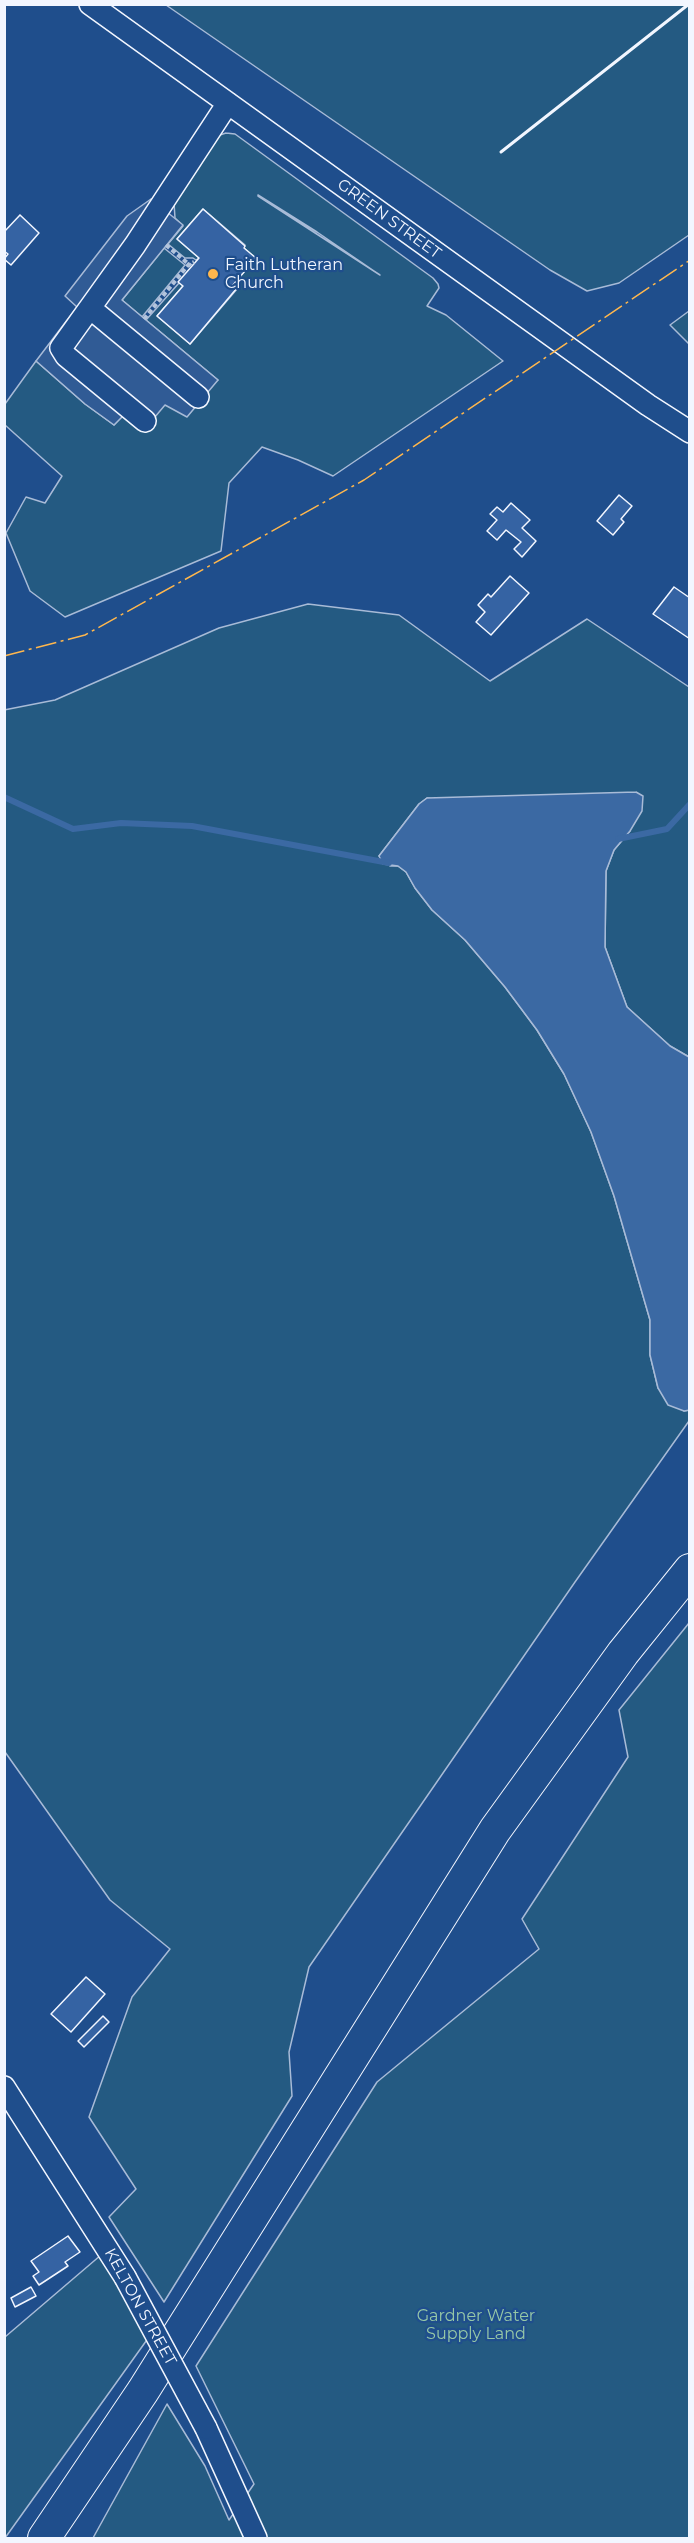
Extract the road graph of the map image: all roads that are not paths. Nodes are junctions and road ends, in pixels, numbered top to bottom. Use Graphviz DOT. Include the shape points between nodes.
graph roads {
  1 [pos="90,4"];
  2 [pos="228,104"];
  3 [pos="90,308"];
  4 [pos="198,397"];
  5 [pos="145,421"];
  6 [pos="690,432"];
  7 [pos="690,1570"];
  8 [pos="4,2087"];
  9 [pos="44,2538"];
  10 [pos="256,2538"];
  1 -- 2 [label="street, GREEN STREET"];
  2 -- 3 [label="street"];
  2 -- 6 [label="street, GREEN STREET"];
  3 -- 4 [label="street"];
  3 -- 5 [label="street" via="64,341 62,352"];
  7 -- 9 [label="highway" via="610,1670 495,1830 143,2391"];
  8 -- 10 [label="street, KELTON STREET, bridge" via="125,2277 206,2428"];
}
